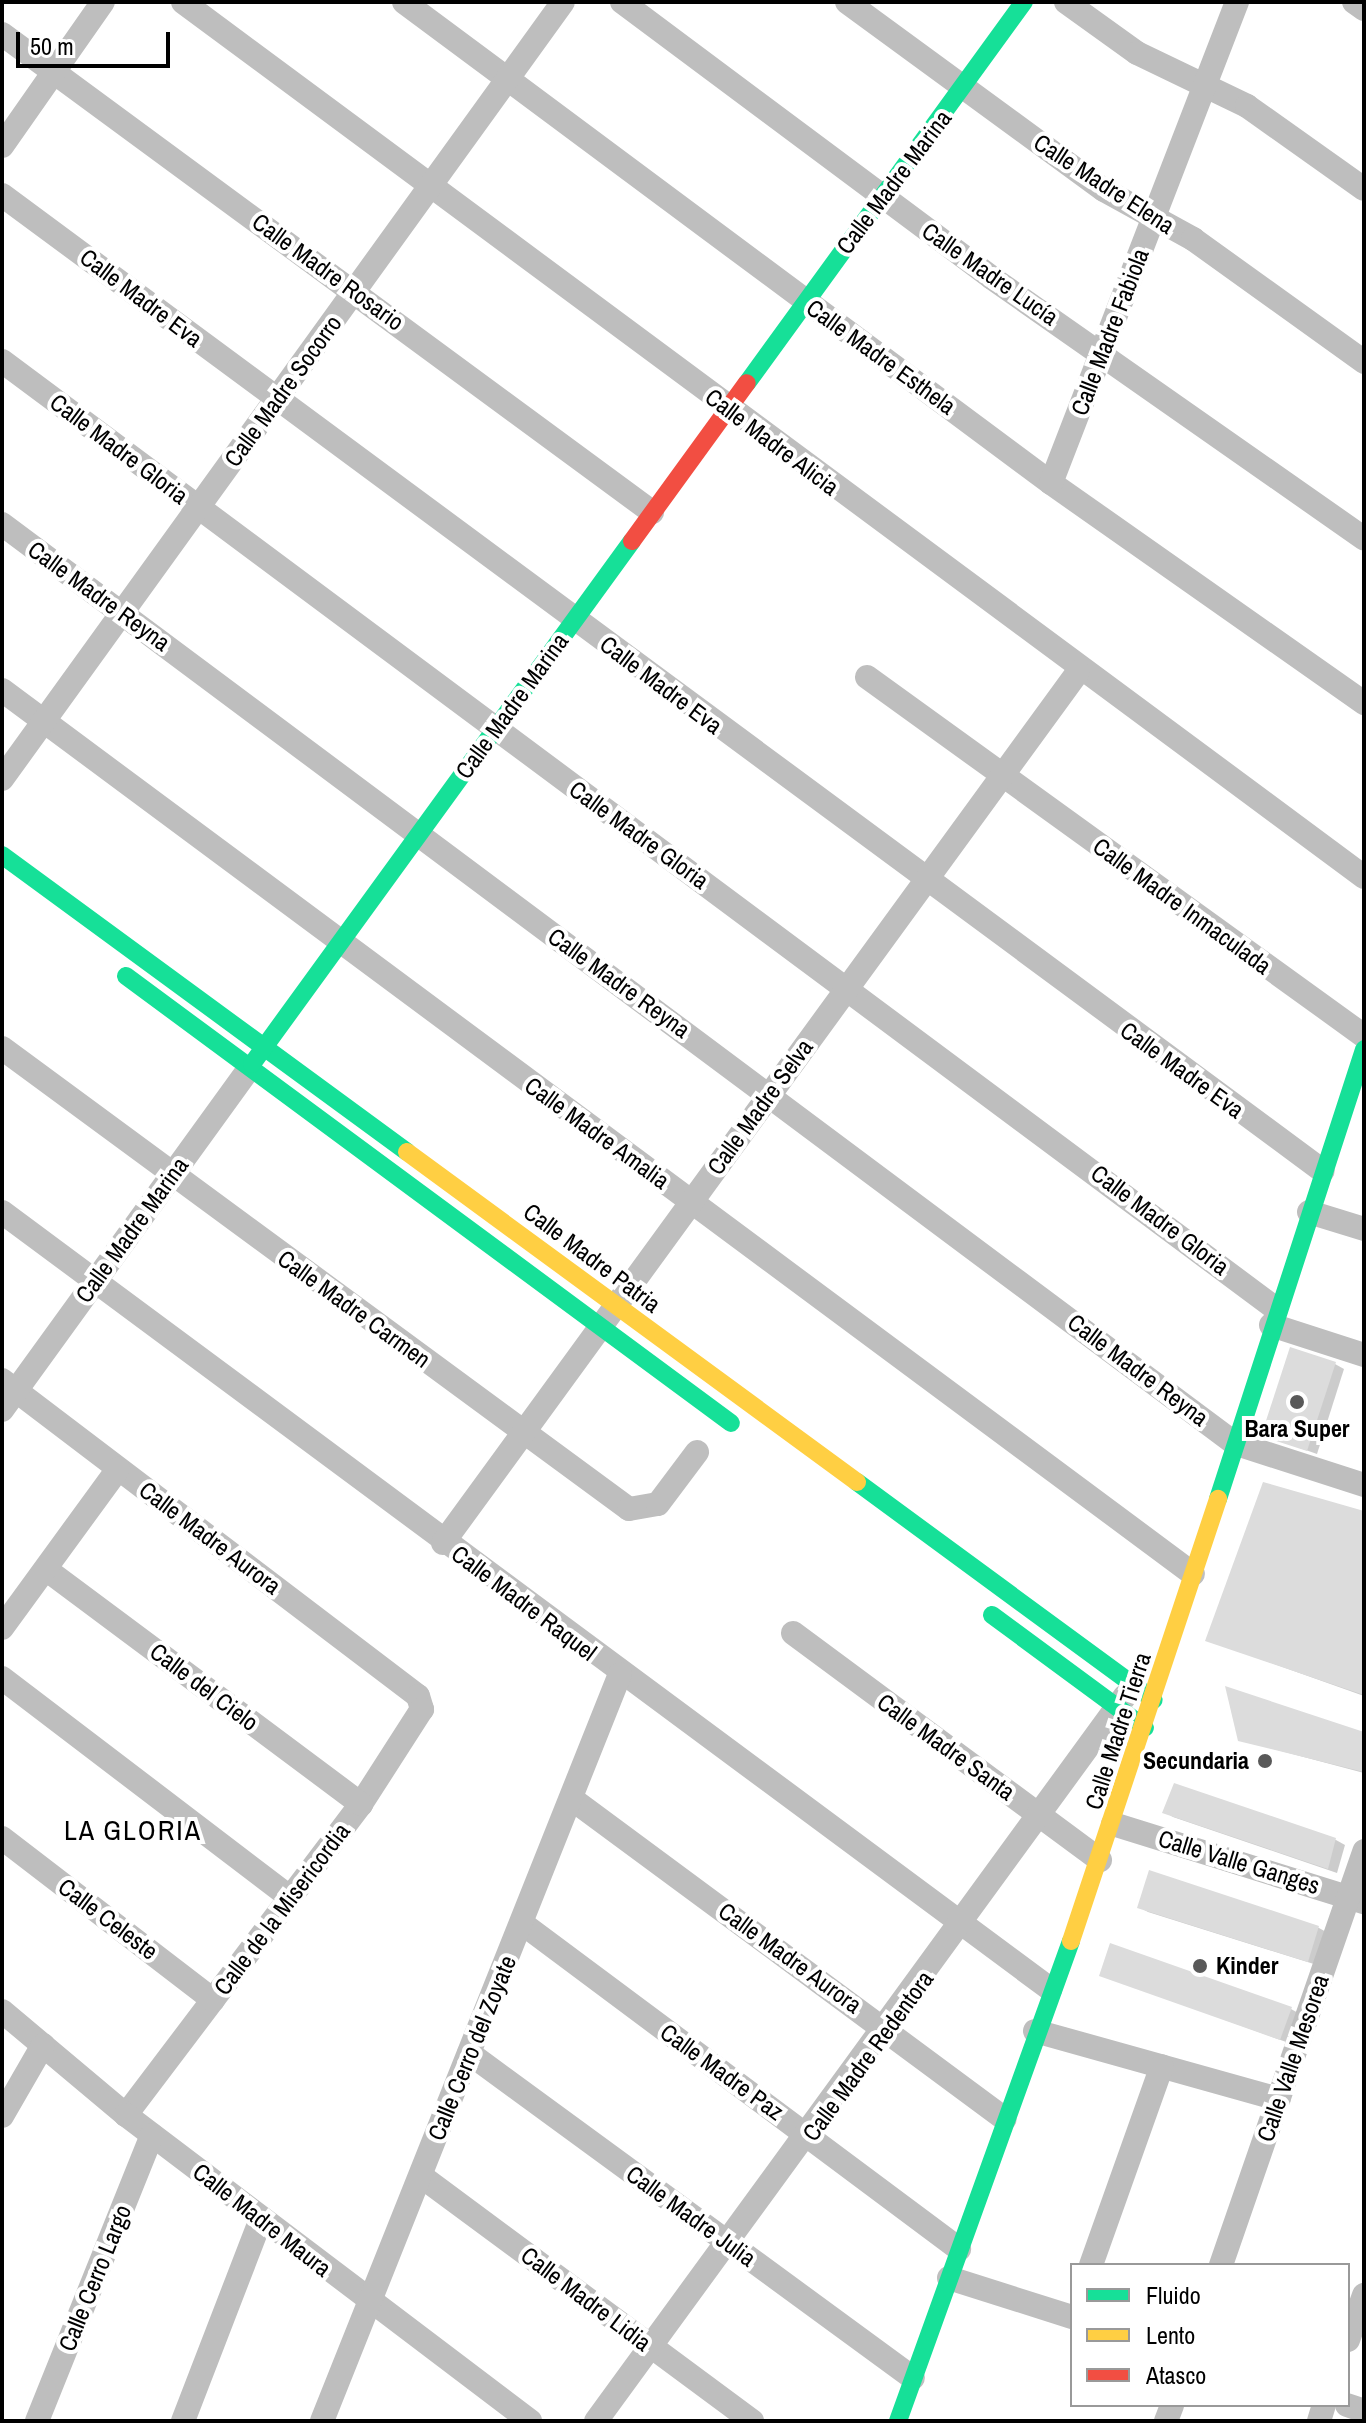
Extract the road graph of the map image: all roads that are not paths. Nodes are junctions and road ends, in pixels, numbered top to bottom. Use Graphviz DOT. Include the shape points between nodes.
graph roads {
  1 [pos="103,2"];
  2 [pos="183,2"];
  3 [pos="404,2"];
  4 [pos="563,2"];
  5 [pos="622,2"];
  6 [pos="847,2"];
  7 [pos="1024,2"];
  8 [pos="1066,2"];
  9 [pos="1237,2"];
  10 [pos="1354,2"];
  11 [pos="1364,9"];
  12 [pos="2,34"];
  13 [pos="55,74"];
  14 [pos="506,76"];
  15 [pos="1204,80"];
  16 [pos="964,89"];
  17 [pos="2,146"];
  18 [pos="433,185"];
  19 [pos="1364,189"];
  20 [pos="2,195"];
  21 [pos="884,198"];
  22 [pos="1151,221"];
  23 [pos="356,292"];
  24 [pos="804,301"];
  25 [pos="1103,352"];
  26 [pos="2,361"];
  27 [pos="1364,362"];
  28 [pos="277,399"];
  29 [pos="727,408"];
  30 [pos="1051,483"];
  31 [pos="198,508"];
  32 [pos="652,512"];
  33 [pos="2,524"];
  34 [pos="1364,538"];
  35 [pos="122,612"];
  36 [pos="574,620"];
  37 [pos="1078,672"];
  38 [pos="867,677"];
  39 [pos="2,690"];
  40 [pos="1364,703"];
  41 [pos="44,721"];
  42 [pos="496,729"];
  43 [pos="1000,776"];
  44 [pos="2,779"];
  45 [pos="418,835"];
  46 [pos="2,855"];
  47 [pos="1364,877"];
  48 [pos="924,883"];
  49 [pos="339,943"];
  50 [pos="114,967"];
  51 [pos="846,988"];
  52 [pos="1364,1036"];
  53 [pos="265,1046"];
  54 [pos="2,1048"];
  55 [pos="1364,1049"];
  56 [pos="249,1069"];
  57 [pos="770,1094"];
  58 [pos="1356,1098"];
  59 [pos="1323,1171"];
  60 [pos="173,1175"];
  61 [pos="691,1202"];
  62 [pos="2,1212"];
  63 [pos="1309,1212"];
  64 [pos="1364,1229"];
  65 [pos="94,1281"];
  66 [pos="617,1306"];
  67 [pos="1274,1317"];
  68 [pos="600,1327"];
  69 [pos="1364,1355"];
  70 [pos="7,1394"];
  71 [pos="523,1434"];
  72 [pos="751,1437"];
  73 [pos="1234,1443"];
  74 [pos="697,1452"];
  75 [pos="118,1469"];
  76 [pos="1364,1485"];
  77 [pos="443,1543"];
  78 [pos="47,1570"];
  79 [pos="1193,1574"];
  80 [pos="977,1604"];
  81 [pos="2,1628"];
  82 [pos="793,1633"];
  83 [pos="620,1674"];
  84 [pos="2,1678"];
  85 [pos="1133,1685"];
  86 [pos="418,1696"];
  87 [pos="1154,1700"];
  88 [pos="1118,1707"];
  89 [pos="1145,1728"];
  90 [pos="572,1799"];
  91 [pos="361,1804"];
  92 [pos="1041,1816"];
  93 [pos="1113,1824"];
  94 [pos="2,1838"];
  95 [pos="1364,1851"];
  96 [pos="1100,1860"];
  97 [pos="289,1897"];
  98 [pos="1356,1899"];
  99 [pos="523,1924"];
  100 [pos="964,1924"];
  101 [pos="1050,1989"];
  102 [pos="213,2000"];
  103 [pos="2,2011"];
  104 [pos="887,2029"];
  105 [pos="1035,2031"];
  106 [pos="43,2045"];
  107 [pos="469,2053"];
  108 [pos="1162,2066"];
  109 [pos="1279,2099"];
  110 [pos="126,2115"];
  111 [pos="2,2116"];
  112 [pos="1005,2119"];
  113 [pos="152,2135"];
  114 [pos="810,2137"];
  115 [pos="421,2176"];
  116 [pos="261,2219"];
  117 [pos="730,2244"];
  118 [pos="959,2249"];
  119 [pos="1092,2263"];
  120 [pos="1222,2263"];
  121 [pos="949,2278"];
  122 [pos="1364,2295"];
  123 [pos="371,2305"];
  124 [pos="1070,2316"];
  125 [pos="1350,2334"];
  126 [pos="651,2347"];
  127 [pos="913,2378"];
  128 [pos="37,2421"];
  129 [pos="183,2421"];
  130 [pos="322,2421"];
  131 [pos="530,2421"];
  132 [pos="596,2421"];
  133 [pos="752,2421"];
  134 [pos="898,2421"];
  1 -- 13 [label="street"];
  2 -- 18 [label="street, Calle Madre Alicia"];
  3 -- 14 [label="street, Calle Madre Esthela"];
  4 -- 14 [label="street, Calle Madre Socorro"];
  5 -- 21 [label="street, Calle Madre Lucía"];
  6 -- 16 [label="street, Calle Madre Elena"];
  7 -- 16 [label="street, Calle Madre Marina"];
  8 -- 15 [label="street" via="1137,53"];
  9 -- 15 [label="street, Calle Madre Fabiola"];
  10 -- 11 [label="street"];
  12 -- 13 [label="street, Calle Madre Rosario"];
  13 -- 17 [label="street"];
  13 -- 23 [label="street, Calle Madre Rosario"];
  14 -- 18 [label="street, Calle Madre Socorro"];
  14 -- 24 [label="street, Calle Madre Esthela"];
  15 -- 19 [label="street"];
  15 -- 22 [label="street, Calle Madre Fabiola"];
  16 -- 21 [label="street, Calle Madre Marina"];
  16 -- 22 [label="street, Calle Madre Elena"];
  18 -- 23 [label="street, Calle Madre Socorro"];
  18 -- 29 [label="street, Calle Madre Alicia"];
  20 -- 28 [label="street, Calle Madre Eva"];
  21 -- 24 [label="street, Calle Madre Marina"];
  21 -- 25 [label="street, Calle Madre Lucía"];
  22 -- 25 [label="street, Calle Madre Fabiola"];
  22 -- 27 [label="street, Calle Madre Elena" via="1193,239"];
  23 -- 28 [label="street, Calle Madre Socorro"];
  23 -- 32 [label="street, Calle Madre Rosario"];
  24 -- 29 [label="street, Calle Madre Marina"];
  24 -- 30 [label="street, Calle Madre Esthela"];
  25 -- 30 [label="street, Calle Madre Fabiola"];
  25 -- 34 [label="street, Calle Madre Lucía"];
  26 -- 31 [label="street, Calle Madre Gloria"];
  28 -- 31 [label="street, Calle Madre Socorro"];
  28 -- 36 [label="street, Calle Madre Eva"];
  29 -- 32 [label="street, Calle Madre Marina"];
  29 -- 37 [label="street, Calle Madre Alicia"];
  30 -- 40 [label="street, Calle Madre Esthela"];
  31 -- 35 [label="street, Calle Madre Socorro"];
  31 -- 42 [label="street, Calle Madre Gloria"];
  32 -- 36 [label="street, Calle Madre Marina"];
  33 -- 35 [label="street, Calle Madre Reyna"];
  35 -- 41 [label="street, Calle Madre Socorro"];
  35 -- 45 [label="street, Calle Madre Reyna"];
  36 -- 42 [label="street, Calle Madre Marina"];
  36 -- 48 [label="street, Calle Madre Eva"];
  37 -- 43 [label="street, Calle Madre Selva"];
  37 -- 47 [label="street, Calle Madre Alicia"];
  38 -- 43 [label="street, Calle Madre Inmaculada"];
  39 -- 41 [label="street, Calle Madre Amalia"];
  41 -- 44 [label="street, Calle Madre Socorro"];
  41 -- 49 [label="street, Calle Madre Amalia"];
  42 -- 45 [label="street, Calle Madre Marina"];
  42 -- 51 [label="street, Calle Madre Gloria"];
  43 -- 48 [label="street, Calle Madre Selva"];
  43 -- 52 [label="street, Calle Madre Inmaculada"];
  45 -- 49 [label="street, Calle Madre Marina"];
  45 -- 57 [label="street, Calle Madre Reyna"];
  46 -- 53 [label="street, Calle Madre Patria"];
  48 -- 51 [label="street, Calle Madre Selva"];
  48 -- 59 [label="street, Calle Madre Eva"];
  49 -- 53 [label="street, Calle Madre Marina"];
  49 -- 61 [label="street, Calle Madre Amalia"];
  50 -- 56 [label="street, Calle Madre Patria"];
  51 -- 57 [label="street, Calle Madre Selva"];
  51 -- 67 [label="street, Calle Madre Gloria"];
  53 -- 56 [label="street, Calle Madre Marina"];
  53 -- 66 [label="street, Calle Madre Patria"];
  54 -- 60 [label="street, Calle Madre Carmen"];
  55 -- 58 [label="street, Calle Madre Tierra"];
  56 -- 60 [label="street, Calle Madre Marina"];
  56 -- 68 [label="street, Calle Madre Patria"];
  57 -- 61 [label="street, Calle Madre Selva"];
  57 -- 73 [label="street, Calle Madre Reyna"];
  58 -- 59 [label="street, Calle Madre Tierra"];
  59 -- 63 [label="street, Calle Madre Tierra"];
  60 -- 65 [label="street, Calle Madre Marina"];
  60 -- 71 [label="street, Calle Madre Carmen"];
  61 -- 66 [label="street, Calle Madre Selva"];
  61 -- 79 [label="street, Calle Madre Amalia"];
  62 -- 65 [label="street, Calle Madre Raquel"];
  63 -- 64 [label="street"];
  63 -- 67 [label="street, Calle Madre Tierra"];
  65 -- 70 [label="street, Calle Madre Marina"];
  65 -- 77 [label="street, Calle Madre Raquel"];
  66 -- 68 [label="street, Calle Madre Selva"];
  66 -- 85 [label="street, Calle Madre Patria"];
  67 -- 69 [label="street, Calle Madre Gloria"];
  67 -- 73 [label="street, Calle Madre Tierra"];
  68 -- 71 [label="street, Calle Madre Selva"];
  68 -- 72 [label="street, Calle Madre Patria"];
  70 -- 75 [label="street, Calle Madre Aurora"];
  71 -- 74 [label="street, Calle Madre Carmen" via="638,1512 658,1504"];
  71 -- 77 [label="street, Calle Madre Selva"];
  73 -- 76 [label="street, Calle Madre Reyna"];
  73 -- 79 [label="street, Calle Madre Tierra"];
  75 -- 78 [label="street"];
  75 -- 86 [label="street, Calle Madre Aurora"];
  77 -- 83 [label="street, Calle Madre Raquel"];
  78 -- 81 [label="street"];
  78 -- 91 [label="street, Calle del Cielo"];
  79 -- 87 [label="street, Calle Madre Tierra"];
  80 -- 88 [label="street"];
  82 -- 92 [label="street, Calle Madre Santa"];
  83 -- 90 [label="street, Calle Cerro del Zoyate"];
  83 -- 100 [label="street, Calle Madre Raquel"];
  84 -- 97 [label="street"];
  85 -- 87 [label="street, Calle Madre Patria"];
  85 -- 88 [label="street, Calle Madre Redentora"];
  86 -- 91 [label="street, Calle de la Misericordia" via="419,1722"];
  87 -- 89 [label="street, Calle Madre Tierra"];
  88 -- 89 [label="street"];
  88 -- 92 [label="street, Calle Madre Redentora"];
  89 -- 93 [label="street, Calle Madre Tierra"];
  90 -- 99 [label="street, Calle Cerro del Zoyate"];
  90 -- 104 [label="street, Calle Madre Aurora"];
  91 -- 97 [label="street, Calle de la Misericordia"];
  92 -- 96 [label="street, Calle Madre Santa"];
  92 -- 100 [label="street, Calle Madre Redentora"];
  93 -- 96 [label="street, Calle Madre Tierra"];
  93 -- 98 [label="street, Calle Valle Ganges"];
  94 -- 102 [label="street, Calle Celeste"];
  95 -- 98 [label="street, Calle Valle Mesorea"];
  96 -- 101 [label="street, Calle Madre Tierra"];
  97 -- 102 [label="street, Calle de la Misericordia"];
  98 -- 109 [label="street, Calle Valle Mesorea"];
  99 -- 107 [label="street, Calle Cerro del Zoyate"];
  99 -- 114 [label="street, Calle Madre Paz"];
  100 -- 101 [label="street, Calle Madre Raquel"];
  100 -- 104 [label="street, Calle Madre Redentora"];
  101 -- 105 [label="street, Calle Madre Tierra"];
  102 -- 110 [label="street, Calle de la Misericordia"];
  103 -- 106 [label="street, Calle Madre Maura"];
  104 -- 112 [label="street, Calle Madre Aurora"];
  104 -- 114 [label="street, Calle Madre Redentora"];
  105 -- 108 [label="street"];
  105 -- 112 [label="street, Calle Madre Tierra"];
  106 -- 110 [label="street, Calle Madre Maura"];
  106 -- 111 [label="street"];
  107 -- 115 [label="street, Calle Cerro del Zoyate"];
  107 -- 117 [label="street, Calle Madre Julia"];
  108 -- 109 [label="street"];
  108 -- 119 [label="street"];
  109 -- 120 [label="street, Calle Valle Mesorea"];
  110 -- 113 [label="street, Calle Madre Maura"];
  112 -- 118 [label="street, Calle Madre Tierra"];
  113 -- 116 [label="street, Calle Madre Maura"];
  113 -- 128 [label="street, Calle Cerro Largo"];
  114 -- 117 [label="street, Calle Madre Redentora"];
  114 -- 118 [label="street, Calle Madre Paz"];
  115 -- 123 [label="street, Calle Cerro del Zoyate"];
  115 -- 126 [label="street, Calle Madre Lidia"];
  116 -- 123 [label="street, Calle Madre Maura"];
  116 -- 129 [label="street"];
  117 -- 126 [label="street, Calle Madre Redentora"];
  117 -- 127 [label="street, Calle Madre Julia"];
  118 -- 121 [label="street, Calle Madre Tierra"];
  121 -- 124 [label="street"];
  121 -- 127 [label="street, Calle Madre Tierra"];
  122 -- 125 [label="street"];
  123 -- 130 [label="street, Calle Cerro del Zoyate"];
  123 -- 131 [label="street, Calle Madre Maura"];
  126 -- 132 [label="street, Calle Madre Redentora"];
  126 -- 133 [label="street, Calle Madre Lidia"];
  127 -- 134 [label="street, Calle Madre Tierra"];
}
